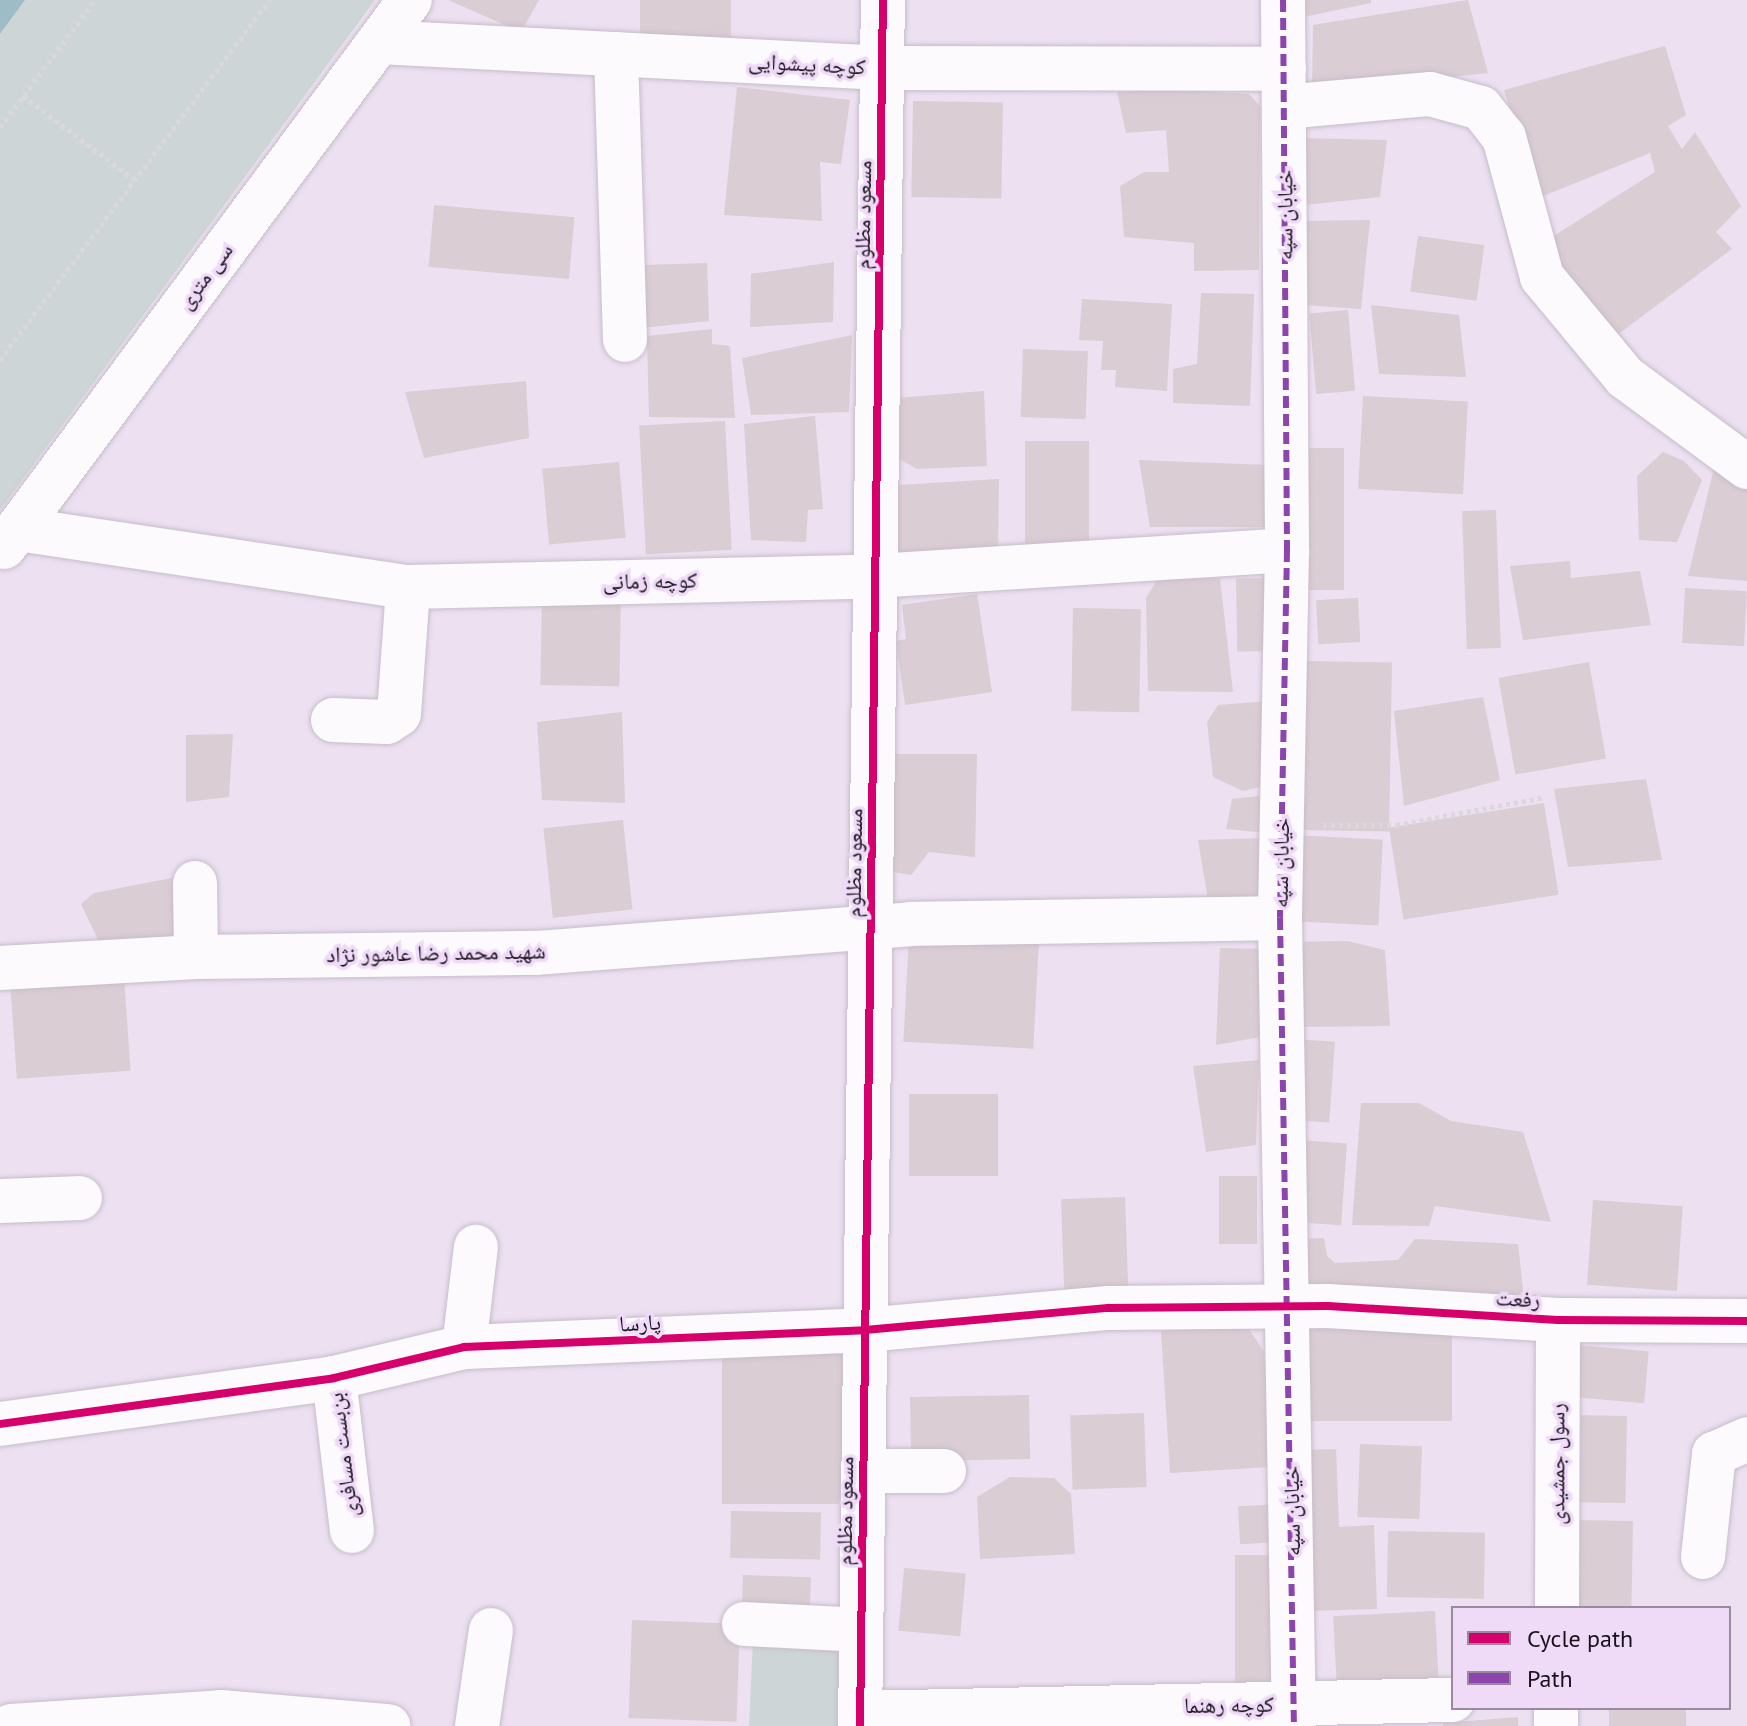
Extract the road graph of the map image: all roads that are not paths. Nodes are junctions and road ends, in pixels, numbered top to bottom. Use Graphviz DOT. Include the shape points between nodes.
graph roads {
  1 [pos="410,0"];
  2 [pos="883,0"];
  3 [pos="1283,0"];
  4 [pos="379,42"];
  5 [pos="616,54"];
  6 [pos="883,68"];
  7 [pos="1284,88"];
  8 [pos="625,340"];
  9 [pos="1747,467"];
  10 [pos="9,541"];
  11 [pos="1287,550"];
  12 [pos="875,576"];
  13 [pos="408,587"];
  14 [pos="333,720"];
  15 [pos="195,883"];
  16 [pos="1280,918"];
  17 [pos="871,931"];
  18 [pos="196,957"];
  19 [pos="0,968"];
  20 [pos="80,1198"];
  21 [pos="0,1201"];
  22 [pos="476,1247"];
  23 [pos="1288,1307"];
  24 [pos="1558,1320"];
  25 [pos="1747,1321"];
  26 [pos="865,1330"];
  27 [pos="464,1347"];
  28 [pos="334,1378"];
  29 [pos="0,1424"];
  30 [pos="1747,1439"];
  31 [pos="864,1471"];
  32 [pos="944,1471"];
  33 [pos="352,1531"];
  34 [pos="1703,1557"];
  35 [pos="1557,1606"];
  36 [pos="744,1624"];
  37 [pos="491,1630"];
  38 [pos="861,1630"];
  39 [pos="1451,1700"];
  40 [pos="1295,1715"];
  41 [pos="221,1719"];
  42 [pos="860,1719"];
  43 [pos="11,1726"];
  44 [pos="388,1726"];
  45 [pos="477,1726"];
  1 -- 4 [label="street, سی متری"];
  2 -- 6 [label="street, مسعود مظلوم"];
  3 -- 7 [label="street, خیابان سپه"];
  4 -- 5 [label="street, کوچه پیشوایی"];
  4 -- 10 [label="street, سی متری"];
  5 -- 6 [label="street, کوچه پیشوایی"];
  5 -- 8 [label="street"];
  6 -- 7 [label="street, کوچه پیشوایی"];
  6 -- 12 [label="street, مسعود مظلوم"];
  7 -- 9 [label="street, کوچه پیشوایی" via="1430,94 1481,108 1504,137 1542,277 1625,377"];
  7 -- 11 [label="street, خیابان سپه"];
  10 -- 13 [label="street, کوچه زمانی"];
  11 -- 12 [label="street, کوچه زمانی"];
  11 -- 16 [label="street, خیابان سپه"];
  12 -- 13 [label="street, کوچه زمانی"];
  12 -- 17 [label="street, مسعود مظلوم"];
  13 -- 14 [label="street" via="399,714 387,722"];
  15 -- 18 [label="street"];
  16 -- 17 [label="street, شهید محمد رضا عاشور نژاد" via="910,924"];
  16 -- 23 [label="street, خیابان سپه"];
  17 -- 18 [label="street, شهید محمد رضا عاشور نژاد" via="537,953"];
  17 -- 26 [label="street, مسعود مظلوم"];
  18 -- 19 [label="street, شهید محمد رضا عاشور نژاد"];
  20 -- 21 [label="street"];
  22 -- 27 [label="street"];
  23 -- 24 [label="street, رفعت"];
  23 -- 26 [label="street, پارسا" via="1108,1308"];
  23 -- 40 [label="street, خیابان سپه"];
  24 -- 25 [label="street, رفعت"];
  24 -- 35 [label="street, رسول جمشیدی"];
  26 -- 27 [label="street, پارسا"];
  26 -- 31 [label="street, مسعود مظلوم"];
  27 -- 28 [label="street, پارسا"];
  28 -- 29 [label="street, پارسا"];
  28 -- 33 [label="street, بن‌بست مسافری"];
  30 -- 34 [label="street" via="1714,1454"];
  31 -- 32 [label="street"];
  31 -- 38 [label="street, مسعود مظلوم"];
  36 -- 38 [label="street"];
  37 -- 45 [label="street"];
  38 -- 42 [label="street, مسعود مظلوم"];
  39 -- 40 [label="street, کوچه رهنما"];
  40 -- 42 [label="street, کوچه رهنما"];
  41 -- 43 [label="street"];
  41 -- 44 [label="street"];
}
